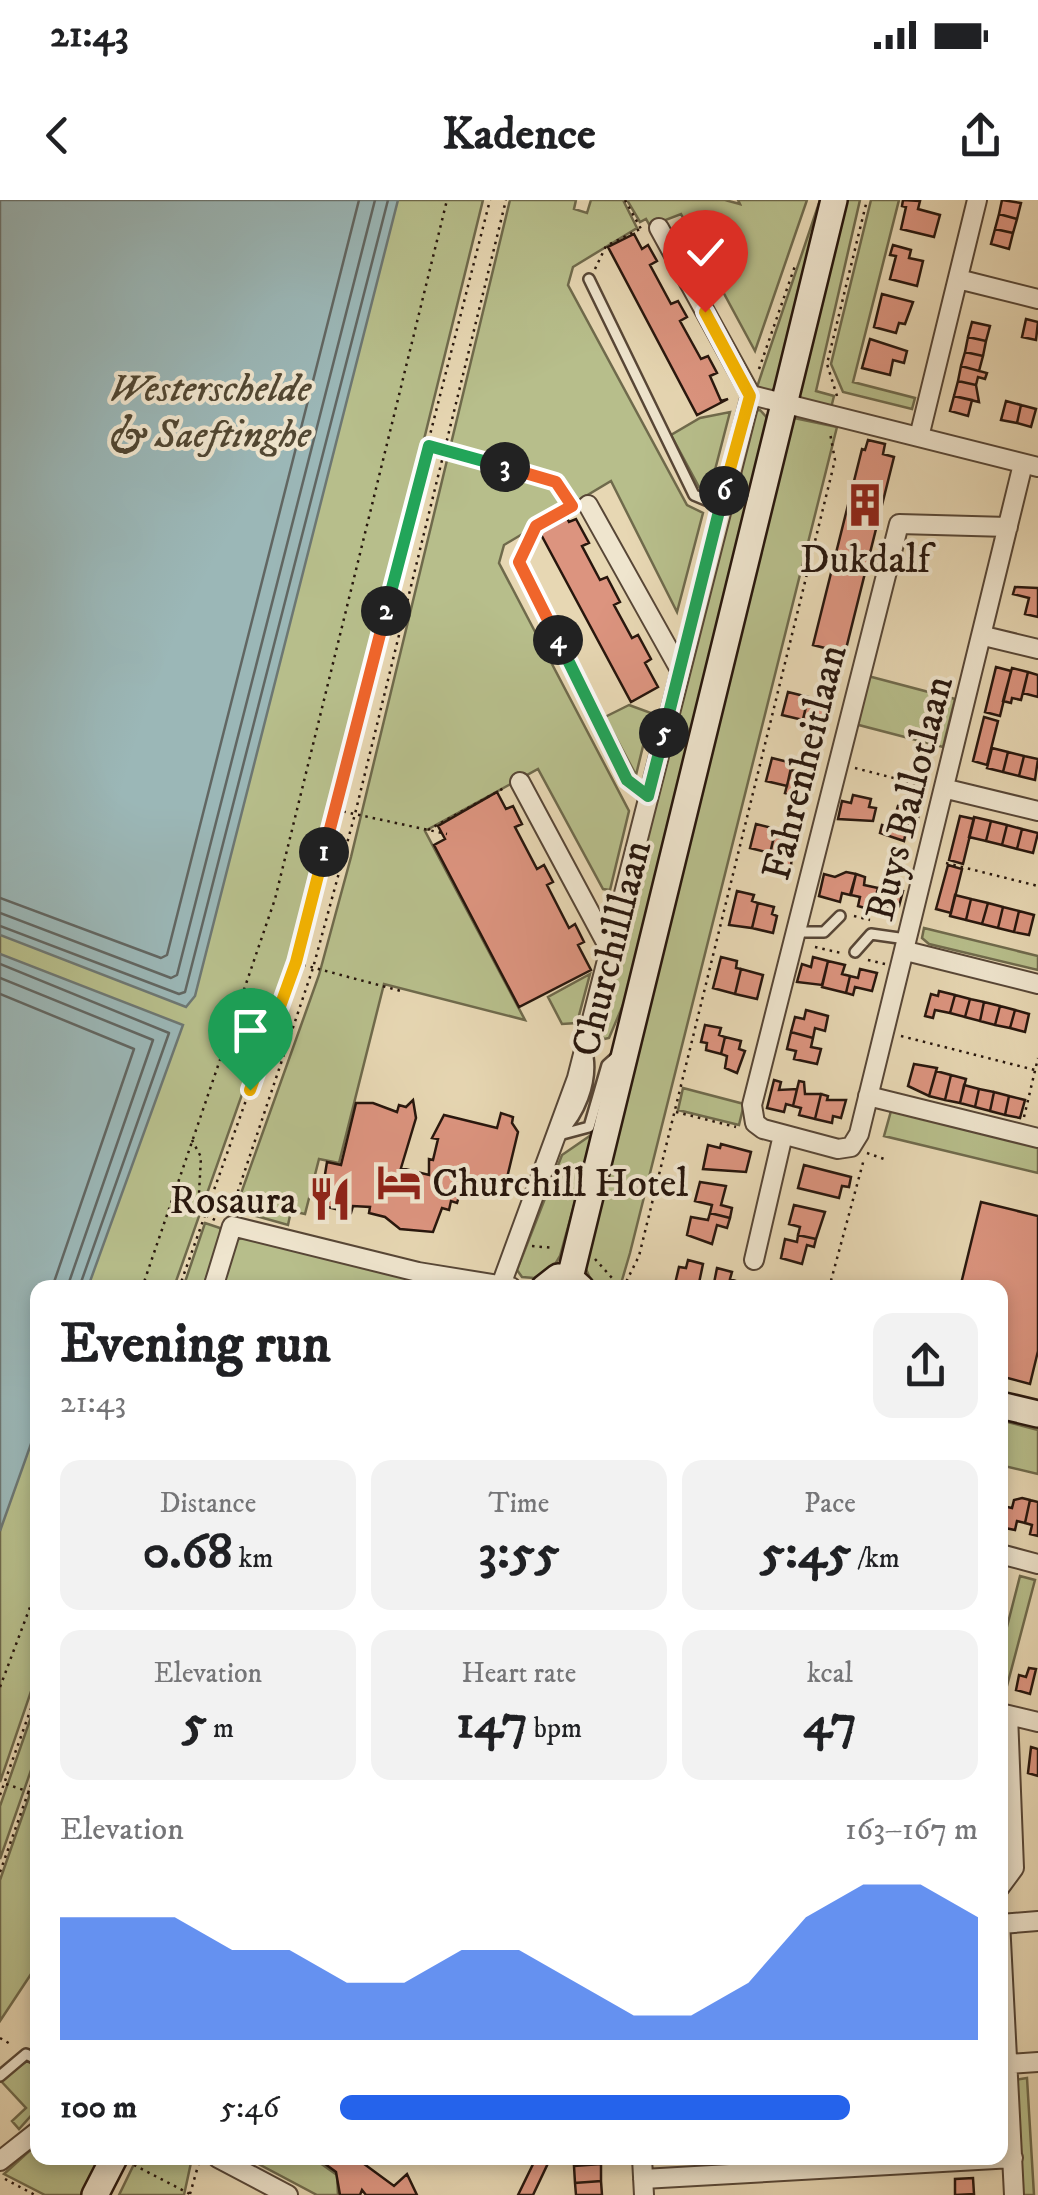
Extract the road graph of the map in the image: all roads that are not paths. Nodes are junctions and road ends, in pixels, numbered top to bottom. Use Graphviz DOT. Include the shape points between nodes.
graph roads {
  1 [pos="834,200"];
  2 [pos="976,200"];
  3 [pos="650,228"];
  4 [pos="589,279"];
  5 [pos="958,279"];
  6 [pos="1038,299"];
  7 [pos="750,396"];
  8 [pos="783,404"];
  9 [pos="919,437"];
  10 [pos="1030,466"];
  11 [pos="588,506"];
  12 [pos="720,506"];
  13 [pos="1008,527"];
  14 [pos="519,562"];
  15 [pos="984,636"];
  16 [pos="1038,650"];
  17 [pos="679,668"];
  18 [pos="520,782"];
  19 [pos="947,790"];
  20 [pos="648,796"];
  21 [pos="1038,811"];
  22 [pos="840,914"];
  23 [pos="796,932"];
  24 [pos="908,945"];
  25 [pos="609,948"];
  26 [pos="856,952"];
  27 [pos="1038,984"];
  28 [pos="623,1051"];
  29 [pos="868,1096"];
  30 [pos="783,1134"];
  31 [pos="559,1135"];
  32 [pos="1029,1135"];
  33 [pos="754,1260"];
  34 [pos="215,1280"];
  35 [pos="416,1280"];
  36 [pos="508,1280"];
  37 [pos="577,1280"];
  38 [pos="1008,1406"];
  39 [pos="1038,1414"];
  40 [pos="1008,1556"];
  41 [pos="1038,1564"];
  42 [pos="1008,1715"];
  43 [pos="1038,1722"];
  44 [pos="1008,1776"];
  45 [pos="1008,1876"];
  46 [pos="1038,1921"];
  47 [pos="1008,1922"];
  48 [pos="30,2056"];
  49 [pos="1008,2056"];
  50 [pos="1038,2062"];
  51 [pos="1009,2064"];
  52 [pos="0,2076"];
  53 [pos="30,2138"];
  54 [pos="1008,2158"];
  55 [pos="1012,2158"];
  56 [pos="0,2162"];
  57 [pos="120,2165"];
  58 [pos="231,2165"];
  59 [pos="923,2165"];
  60 [pos="644,2187"];
  61 [pos="95,2195"];
  62 [pos="288,2195"];
  63 [pos="1014,2195"];
  1 -- 8 [label="main road, Churchilllaan"];
  2 -- 5 [label="street"];
  3 -- 7 [label="street"];
  4 -- 12 [label="lane" via="694,494"];
  5 -- 6 [label="street"];
  5 -- 9 [label="street"];
  7 -- 8 [label="street"];
  7 -- 12 [label="street, Churchilllaan"];
  8 -- 9 [label="street"];
  8 -- 28 [label="main road, Churchilllaan"];
  9 -- 10 [label="street"];
  10 -- 13 [label="street, Buys Ballotlaan"];
  11 -- 17 [label="street"];
  12 -- 17 [label="street, Churchilllaan"];
  13 -- 15 [label="street, Buys Ballotlaan"];
  13 -- 23 [label="street, Fahrenheitlaan" via="899,524"];
  14 -- 20 [label="lane" via="627,780"];
  15 -- 16 [label="street"];
  15 -- 19 [label="street, Buys Ballotlaan"];
  17 -- 20 [label="street, Churchilllaan"];
  18 -- 25 [label="street, Churchilllaan"];
  19 -- 21 [label="street"];
  19 -- 24 [label="street, Buys Ballotlaan"];
  20 -- 25 [label="street, Churchilllaan"];
  22 -- 23 [label="lane" via="824,932"];
  23 -- 30 [label="street, Fahrenheitlaan" via="752,1105 755,1124"];
  24 -- 26 [label="lane" via="871,934"];
  24 -- 27 [label="street"];
  24 -- 29 [label="street, Buys Ballotlaan"];
  25 -- 31 [label="street, Churchilllaan"];
  28 -- 31 [label="lane" via="607,1065 589,1127"];
  28 -- 37 [label="main road, Churchilllaan"];
  29 -- 30 [label="street, Buys Ballotlaan" via="851,1147"];
  29 -- 32 [label="street"];
  30 -- 33 [label="street"];
  31 -- 36 [label="street, Churchilllaan"];
  34 -- 35 [label="street, Churchilllaan" via="232,1226"];
  38 -- 39 [label="main road"];
  40 -- 41 [label="street"];
  42 -- 43 [label="street"];
  44 -- 45 [label="street" via="1014,1868"];
  46 -- 47 [label="street"];
  48 -- 52 [label="lane"];
  49 -- 51 [label="street"];
  50 -- 51 [label="street"];
  51 -- 55 [label="street"];
  53 -- 56 [label="street"];
  54 -- 55 [label="street"];
  55 -- 63 [label="street"];
  57 -- 61 [label="main road"];
  58 -- 62 [label="street"];
  59 -- 60 [label="street"];
}
